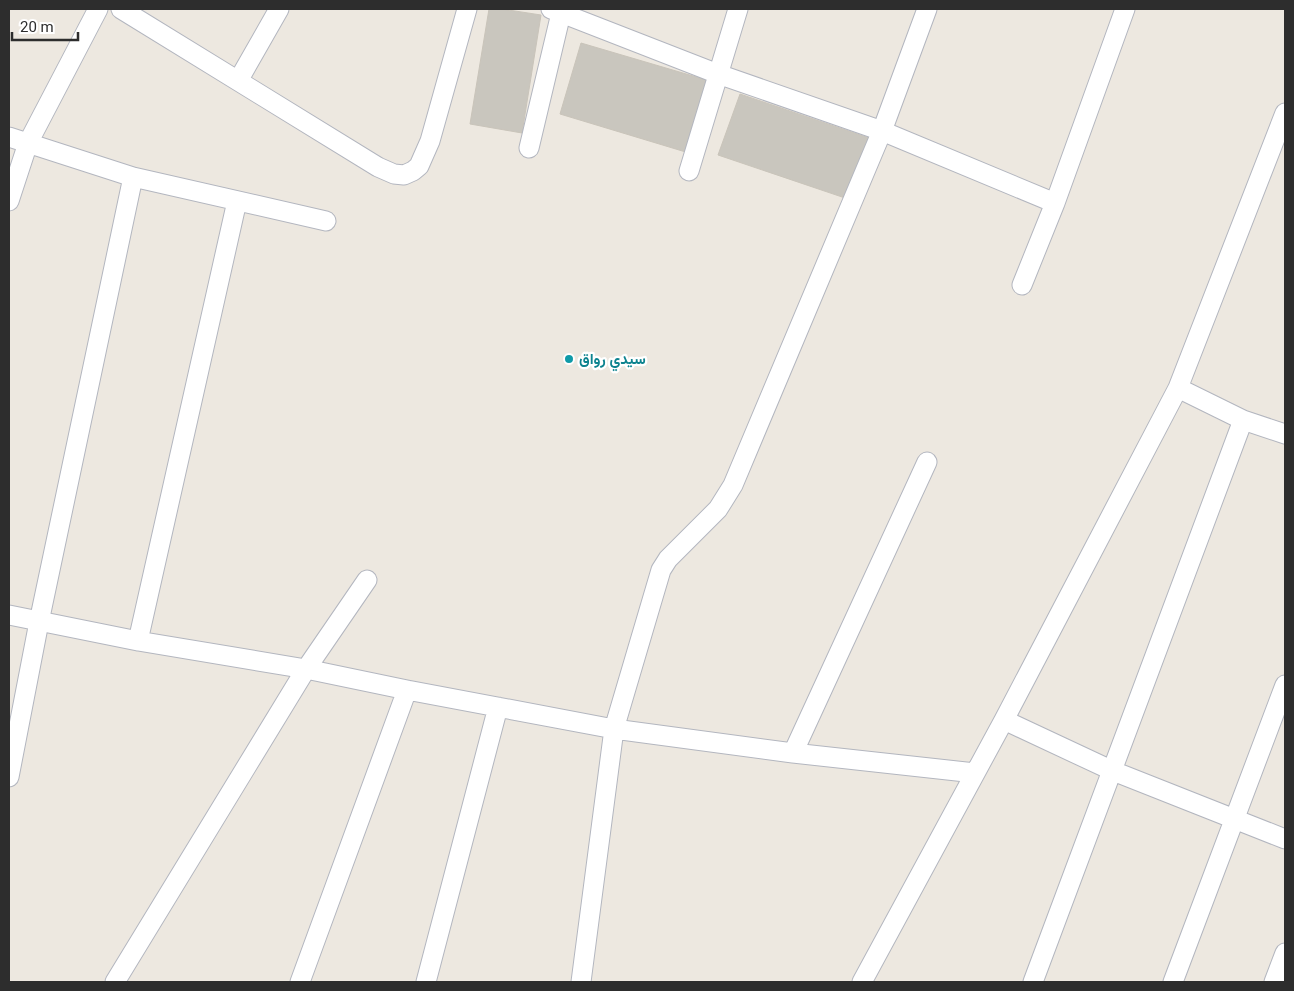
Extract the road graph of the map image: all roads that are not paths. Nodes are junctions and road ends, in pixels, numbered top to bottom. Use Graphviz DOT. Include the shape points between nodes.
graph roads {
  1 [pos="98,9"];
  2 [pos="121,9"];
  3 [pos="278,9"];
  4 [pos="467,9"];
  5 [pos="738,9"];
  6 [pos="927,9"];
  7 [pos="1124,9"];
  8 [pos="558,10"];
  9 [pos="718,74"];
  10 [pos="238,81"];
  11 [pos="1285,113"];
  12 [pos="882,131"];
  13 [pos="9,137"];
  14 [pos="28,143"];
  15 [pos="529,148"];
  16 [pos="689,171"];
  17 [pos="133,177"];
  18 [pos="9,200"];
  19 [pos="236,201"];
  20 [pos="1055,203"];
  21 [pos="326,222"];
  22 [pos="1022,285"];
  23 [pos="1178,388"];
  24 [pos="1243,420"];
  25 [pos="1284,432"];
  26 [pos="927,462"];
  27 [pos="367,580"];
  28 [pos="9,615"];
  29 [pos="40,622"];
  30 [pos="138,641"];
  31 [pos="306,669"];
  32 [pos="1285,685"];
  33 [pos="406,690"];
  34 [pos="498,708"];
  35 [pos="1004,720"];
  36 [pos="614,729"];
  37 [pos="793,753"];
  38 [pos="1113,770"];
  39 [pos="975,773"];
  40 [pos="9,777"];
  41 [pos="1234,819"];
  42 [pos="1285,839"];
  43 [pos="1285,953"];
  44 [pos="114,982"];
  45 [pos="300,982"];
  46 [pos="426,982"];
  47 [pos="580,982"];
  48 [pos="862,982"];
  49 [pos="1033,982"];
  50 [pos="1173,982"];
  51 [pos="1274,982"];
  1 -- 14 [label="street"];
  2 -- 10 [label="street"];
  3 -- 10 [label="street"];
  4 -- 10 [label="street" via="430,141 419,166 404,175 378,167"];
  5 -- 9 [label="street"];
  6 -- 12 [label="street"];
  7 -- 20 [label="street"];
  8 -- 9 [label="street"];
  8 -- 15 [label="street"];
  9 -- 12 [label="street"];
  9 -- 16 [label="street"];
  11 -- 23 [label="street"];
  12 -- 20 [label="street"];
  12 -- 36 [label="street" via="733,485 718,508 661,570"];
  13 -- 14 [label="street"];
  14 -- 17 [label="street"];
  14 -- 18 [label="street"];
  17 -- 19 [label="street"];
  17 -- 29 [label="street"];
  19 -- 21 [label="street"];
  19 -- 30 [label="street"];
  20 -- 22 [label="street"];
  23 -- 24 [label="street"];
  23 -- 35 [label="street"];
  24 -- 25 [label="street"];
  24 -- 38 [label="street"];
  26 -- 37 [label="street"];
  27 -- 31 [label="street"];
  28 -- 29 [label="street"];
  29 -- 30 [label="street"];
  29 -- 40 [label="street"];
  30 -- 31 [label="street"];
  31 -- 33 [label="street"];
  31 -- 44 [label="street"];
  32 -- 41 [label="street"];
  33 -- 34 [label="street"];
  33 -- 45 [label="street"];
  34 -- 36 [label="street"];
  34 -- 46 [label="street"];
  35 -- 38 [label="street"];
  35 -- 39 [label="street"];
  36 -- 37 [label="street"];
  36 -- 47 [label="street"];
  37 -- 39 [label="street"];
  38 -- 41 [label="street"];
  38 -- 49 [label="street"];
  39 -- 48 [label="street"];
  41 -- 42 [label="street"];
  41 -- 50 [label="street"];
  43 -- 51 [label="street"];
}
